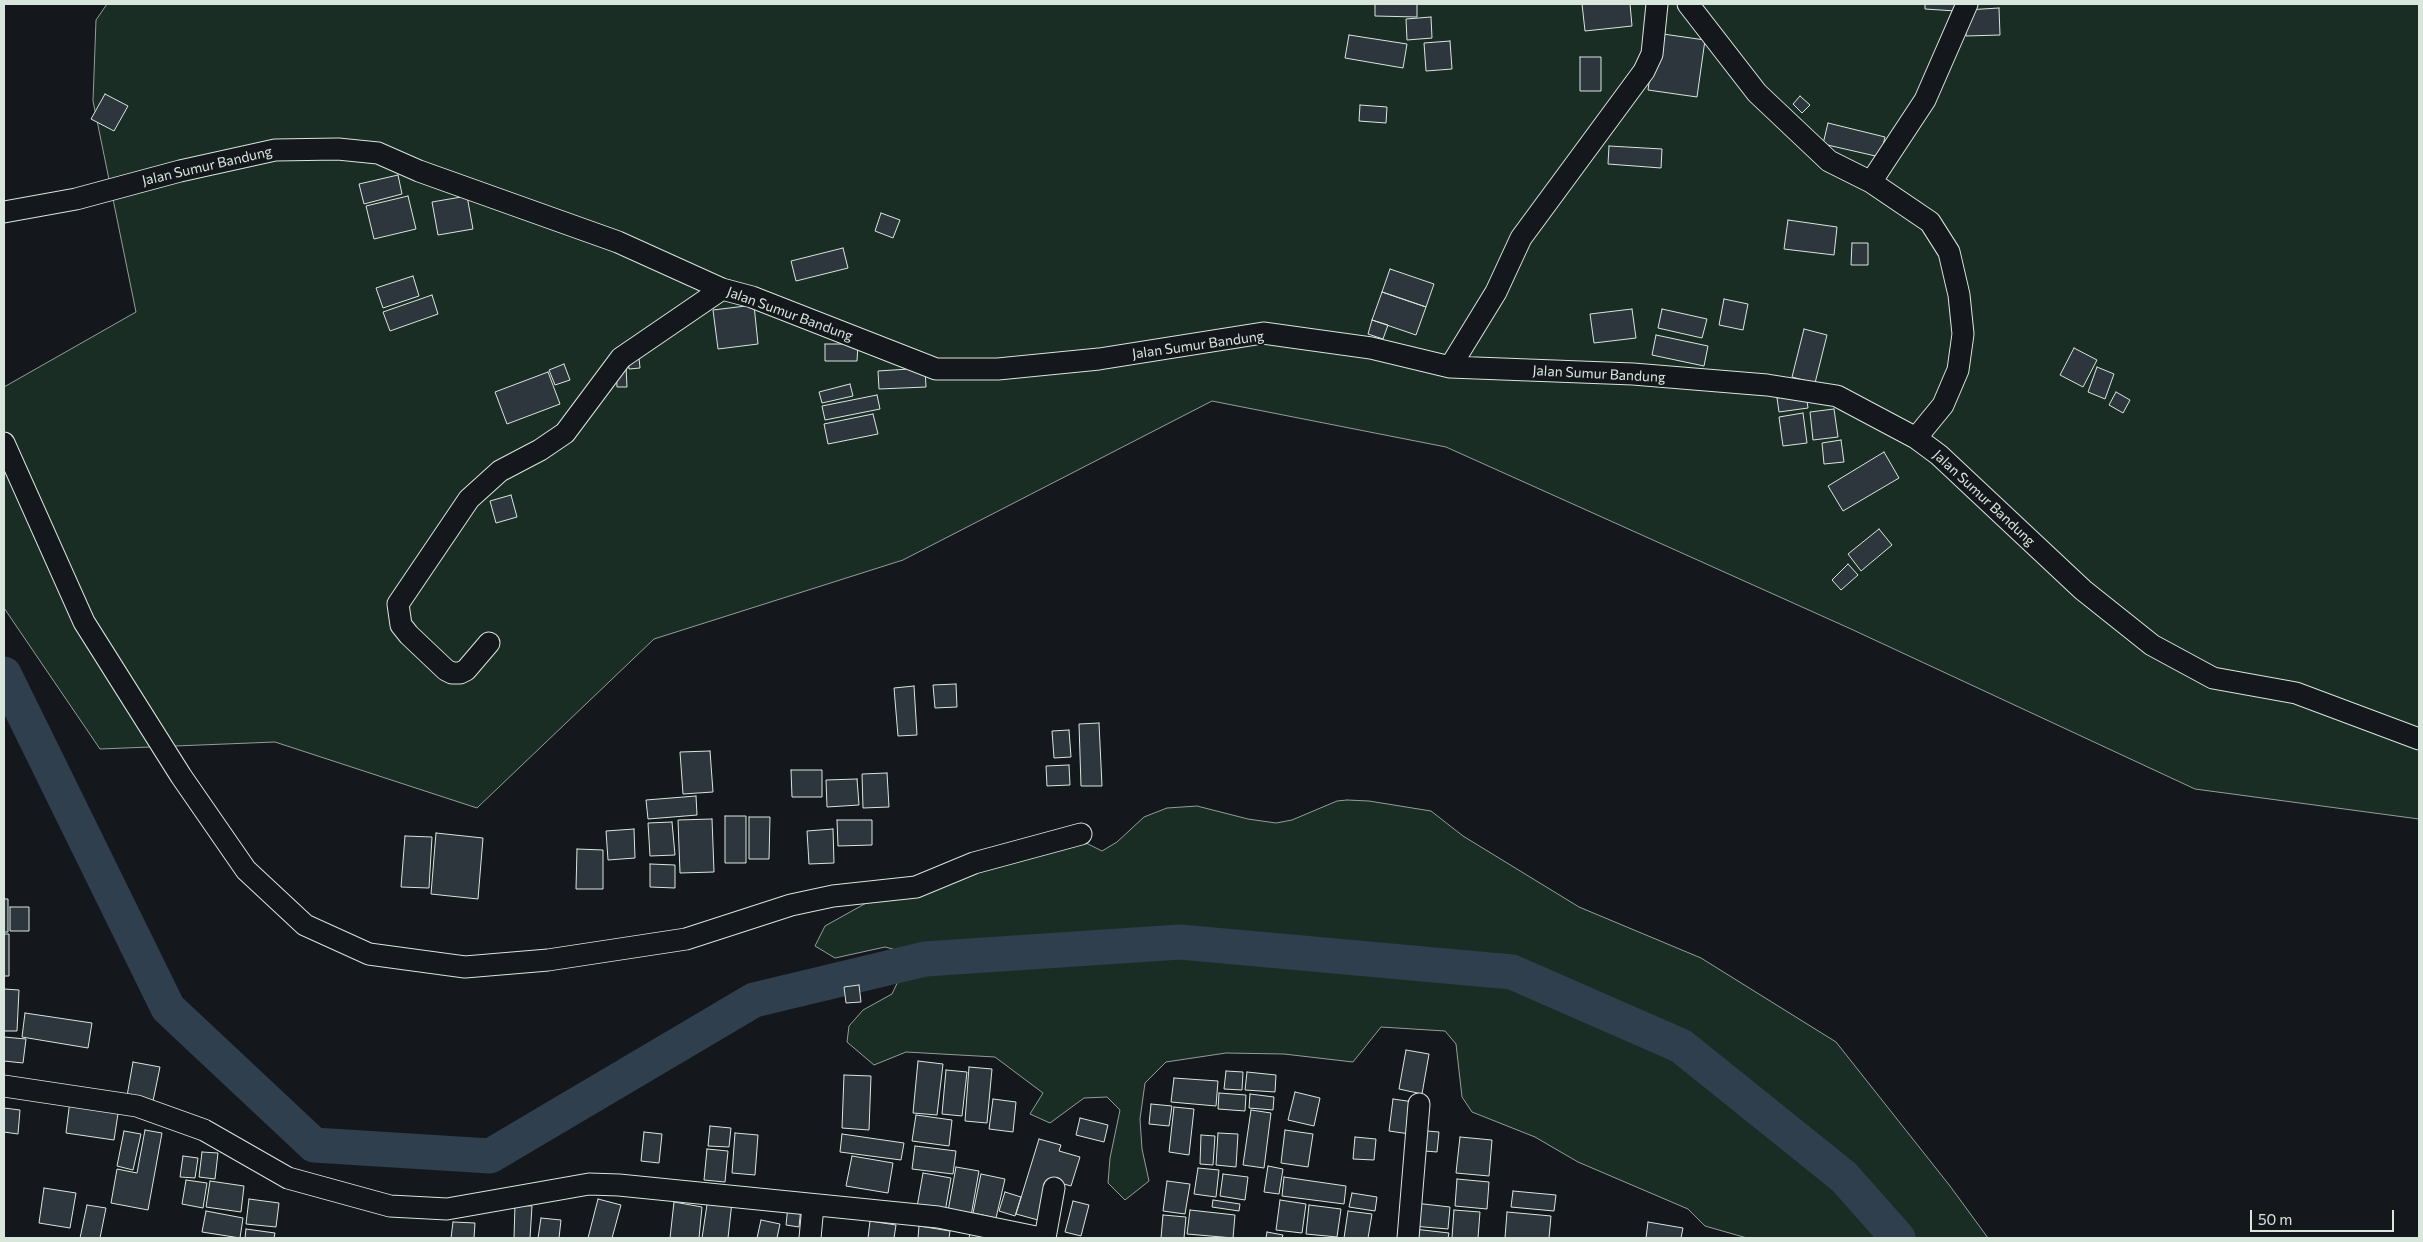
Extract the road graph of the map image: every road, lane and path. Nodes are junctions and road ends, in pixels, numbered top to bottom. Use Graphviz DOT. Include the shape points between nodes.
graph roads {
  1 [pos="1657,4"];
  2 [pos="1688,4"];
  3 [pos="1967,4"];
  4 [pos="1871,182"];
  5 [pos="4,212"];
  6 [pos="722,289"];
  7 [pos="1450,367"];
  8 [pos="1916,438"];
  9 [pos="4,443"];
  10 [pos="489,643"];
  11 [pos="2419,739"];
  12 [pos="1081,834"];
  13 [pos="4,1086"];
  14 [pos="1419,1104"];
  15 [pos="1054,1188"];
  16 [pos="813,1206"];
  17 [pos="810,1238"];
  18 [pos="1043,1238"];
  19 [pos="1408,1238"];
  1 -- 7 [label="street" via="1652,54 1644,71 1521,238 1496,292"];
  2 -- 4 [label="street" via="1757,94 1830,161"];
  3 -- 4 [label="street" via="1925,100"];
  4 -- 8 [label="street" via="1930,222 1949,252 1960,295 1963,334 1958,370 1943,406"];
  5 -- 6 [label="street, Jalan Sumur Bandung" via="76,199 275,150 378,153 437,178 618,242"];
  6 -- 7 [label="street, Jalan Sumur Bandung" via="752,297 936,369 998,369 1099,359 1263,333 1370,348"];
  6 -- 10 [label="street" via="621,358 565,433 500,472 469,499 398,604 401,625 452,673 466,670"];
  7 -- 8 [label="street, Jalan Sumur Bandung" via="1633,374 1802,389 1837,396"];
  8 -- 11 [label="street, Jalan Sumur Bandung" via="1939,455 2083,590 2152,645 2212,678 2296,694"];
  9 -- 12 [label="street" via="84,622 181,776 246,870 305,925 370,954 465,967 548,960 686,939 799,903 916,887 974,863"];
  13 -- 16 [label="street" via="137,1106 204,1130 288,1178 390,1206 447,1209 589,1184"];
  14 -- 19 [label="street"];
  15 -- 18 [label="street"];
  16 -- 17 [label="street"];
  16 -- 18 [label="street" via="938,1218"];
}
